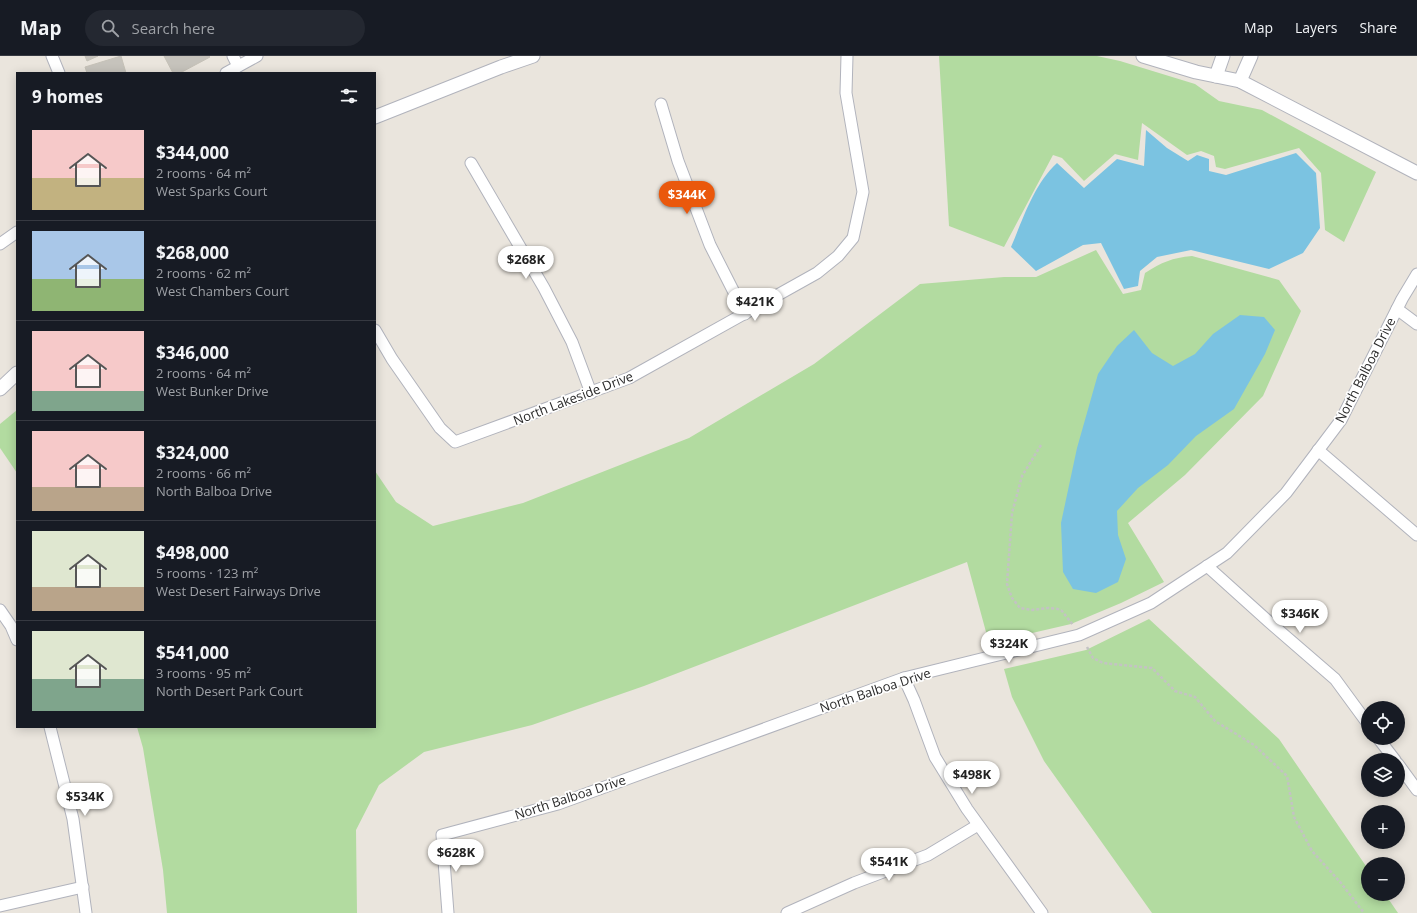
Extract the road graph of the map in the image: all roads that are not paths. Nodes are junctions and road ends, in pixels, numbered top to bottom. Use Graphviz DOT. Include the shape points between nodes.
graph roads {
  1 [pos="52,56"];
  2 [pos="233,56"];
  3 [pos="257,56"];
  4 [pos="533,56"];
  5 [pos="847,56"];
  6 [pos="1143,56"];
  7 [pos="1223,56"];
  8 [pos="1251,56"];
  9 [pos="238,66"];
  10 [pos="60,72"];
  11 [pos="228,72"];
  12 [pos="1216,76"];
  13 [pos="1240,81"];
  14 [pos="661,104"];
  15 [pos="376,117"];
  16 [pos="471,163"];
  17 [pos="1417,173"];
  18 [pos="16,233"];
  19 [pos="0,244"];
  20 [pos="1417,274"];
  21 [pos="1397,309"];
  22 [pos="745,314"];
  23 [pos="1417,324"];
  24 [pos="376,332"];
  25 [pos="16,374"];
  26 [pos="0,389"];
  27 [pos="591,393"];
  28 [pos="1318,450"];
  29 [pos="1417,534"];
  30 [pos="1207,566"];
  31 [pos="0,610"];
  32 [pos="16,638"];
  33 [pos="904,678"];
  34 [pos="1361,714"];
  35 [pos="50,728"];
  36 [pos="1383,745"];
  37 [pos="1390,753"];
  38 [pos="1405,774"];
  39 [pos="1417,790"];
  40 [pos="978,824"];
  41 [pos="83,887"];
  42 [pos="0,906"];
  43 [pos="86,913"];
  44 [pos="448,913"];
  45 [pos="787,913"];
  46 [pos="1042,913"];
  1 -- 10 [label="street"];
  2 -- 9 [label="street"];
  3 -- 9 [label="street"];
  4 -- 15 [label="street"];
  5 -- 22 [label="street, North Lakeside Drive" via="846,93 863,192 853,238 838,256 816,273"];
  6 -- 12 [label="street"];
  7 -- 12 [label="street"];
  8 -- 13 [label="street"];
  9 -- 11 [label="street"];
  12 -- 13 [label="street"];
  13 -- 17 [label="street"];
  14 -- 22 [label="street" via="678,161 710,245"];
  16 -- 27 [label="street" via="544,288 572,342"];
  18 -- 19 [label="street"];
  20 -- 21 [label="street, North Balboa Drive"];
  21 -- 23 [label="street"];
  21 -- 28 [label="street, North Balboa Drive" via="1340,420"];
  22 -- 27 [label="street, North Lakeside Drive" via="629,378"];
  24 -- 27 [label="street, North Lakeside Drive" via="440,428 455,442"];
  25 -- 26 [label="street"];
  28 -- 29 [label="street"];
  28 -- 30 [label="street, North Balboa Drive" via="1286,493 1227,553"];
  30 -- 33 [label="street, North Balboa Drive" via="1151,603 1079,634"];
  30 -- 34 [label="street" via="1335,679"];
  31 -- 32 [label="street"];
  33 -- 40 [label="street" via="935,757"];
  33 -- 44 [label="street, North Balboa Drive" via="558,804 442,835"];
  35 -- 41 [label="street" via="73,819"];
  36 -- 37 [label="street"];
  38 -- 39 [label="street"];
  40 -- 45 [label="street" via="928,855"];
  40 -- 46 [label="street"];
  41 -- 42 [label="street"];
  41 -- 43 [label="street"];
}
